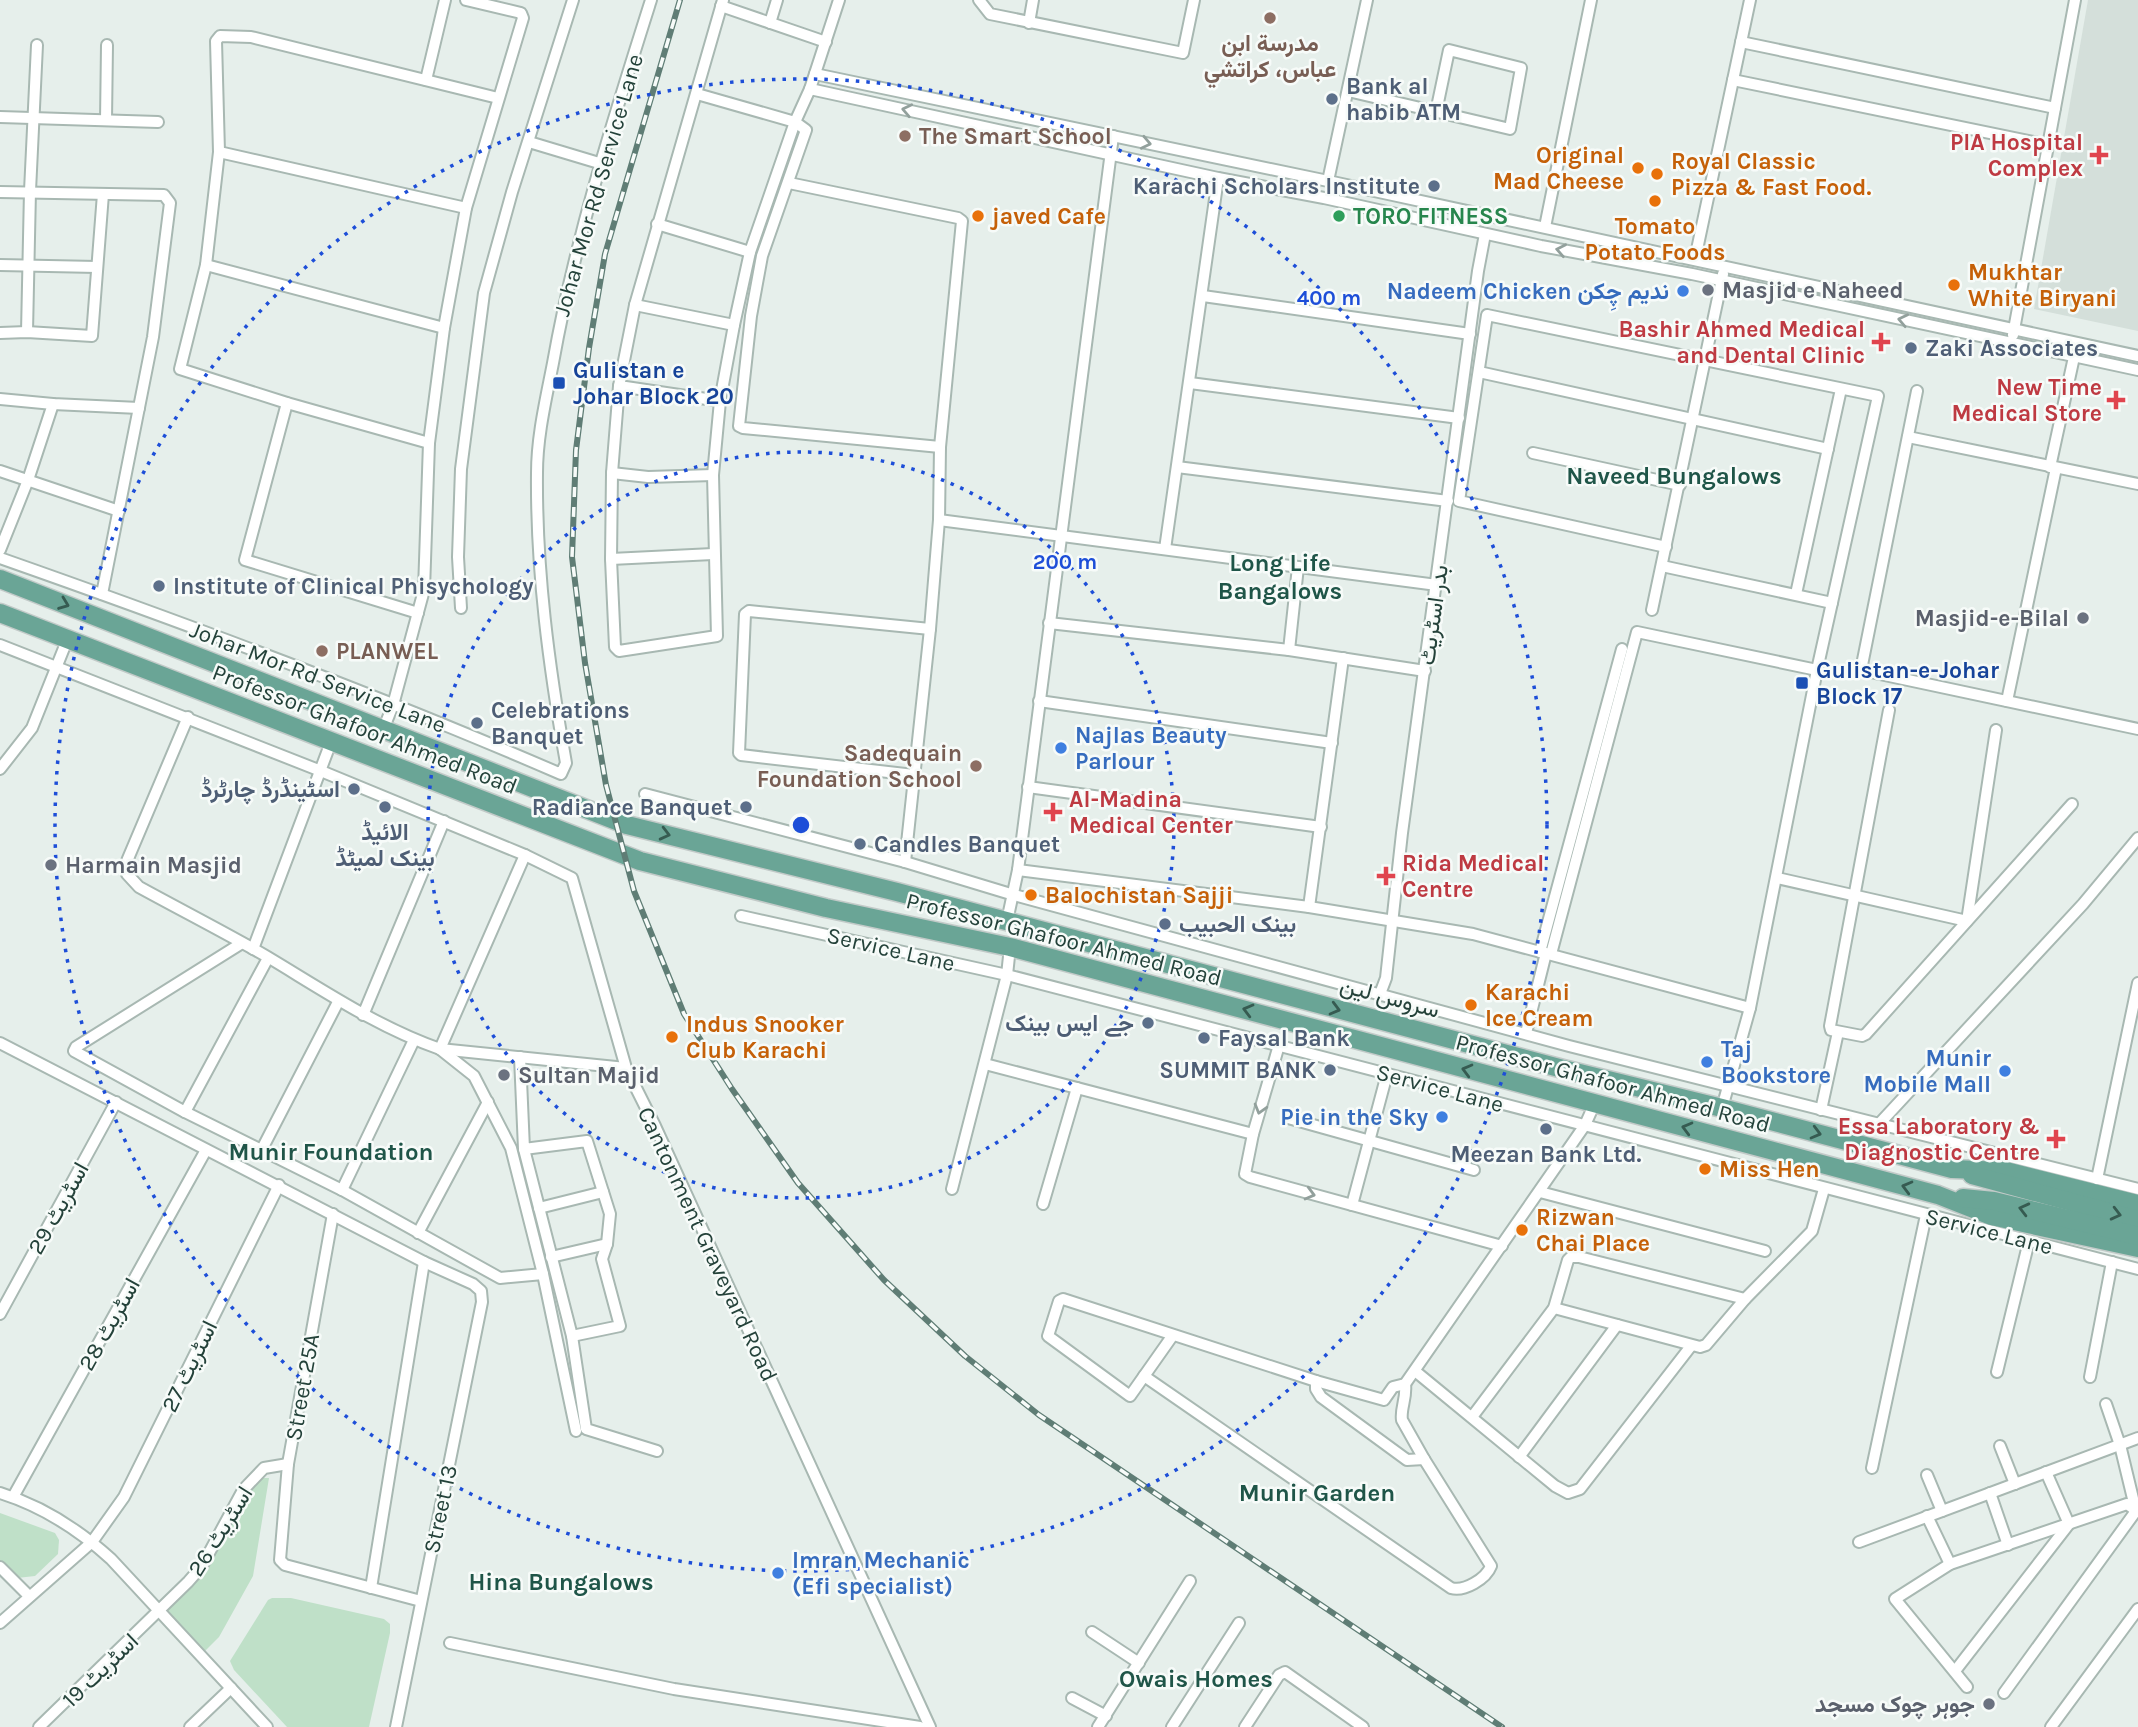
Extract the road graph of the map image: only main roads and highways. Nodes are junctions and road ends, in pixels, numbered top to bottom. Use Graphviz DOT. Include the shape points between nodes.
graph roads {
  1 [pos="0,579"];
  2 [pos="0,613"];
  3 [pos="205,660"];
  4 [pos="191,688"];
  5 [pos="1367,1017"];
  6 [pos="1359,1041"];
  7 [pos="1952,1169"];
  8 [pos="1938,1195"];
  9 [pos="2138,1204"];
  10 [pos="2138,1220"];
  11 [pos="2138,1236"];
  12 [pos="2138,1248"];
  1 -- 3 [label="main road, one-way"];
  2 -- 4 [label="main road, Professor Ghafoor Ahmed Road"];
  3 -- 4 [label="main road"];
  3 -- 5 [label="main road, one-way" via="627,825"];
  6 -- 4 [label="main road, Professor Ghafoor Ahmed Road, one-way" via="1010,947 826,908 640,861"];
  5 -- 6 [label="main road"];
  5 -- 7 [label="main road, one-way"];
  8 -- 6 [label="main road, Professor Ghafoor Ahmed Road, one-way"];
  7 -- 9 [label="main road" via="2006,1171"];
  7 -- 10 [label="main road, one-way"];
  11 -- 8 [label="main road, one-way" via="1994,1202"];
  8 -- 12 [label="main road, Professor Ghafoor Ahmed Road" via="1991,1216"];
}
